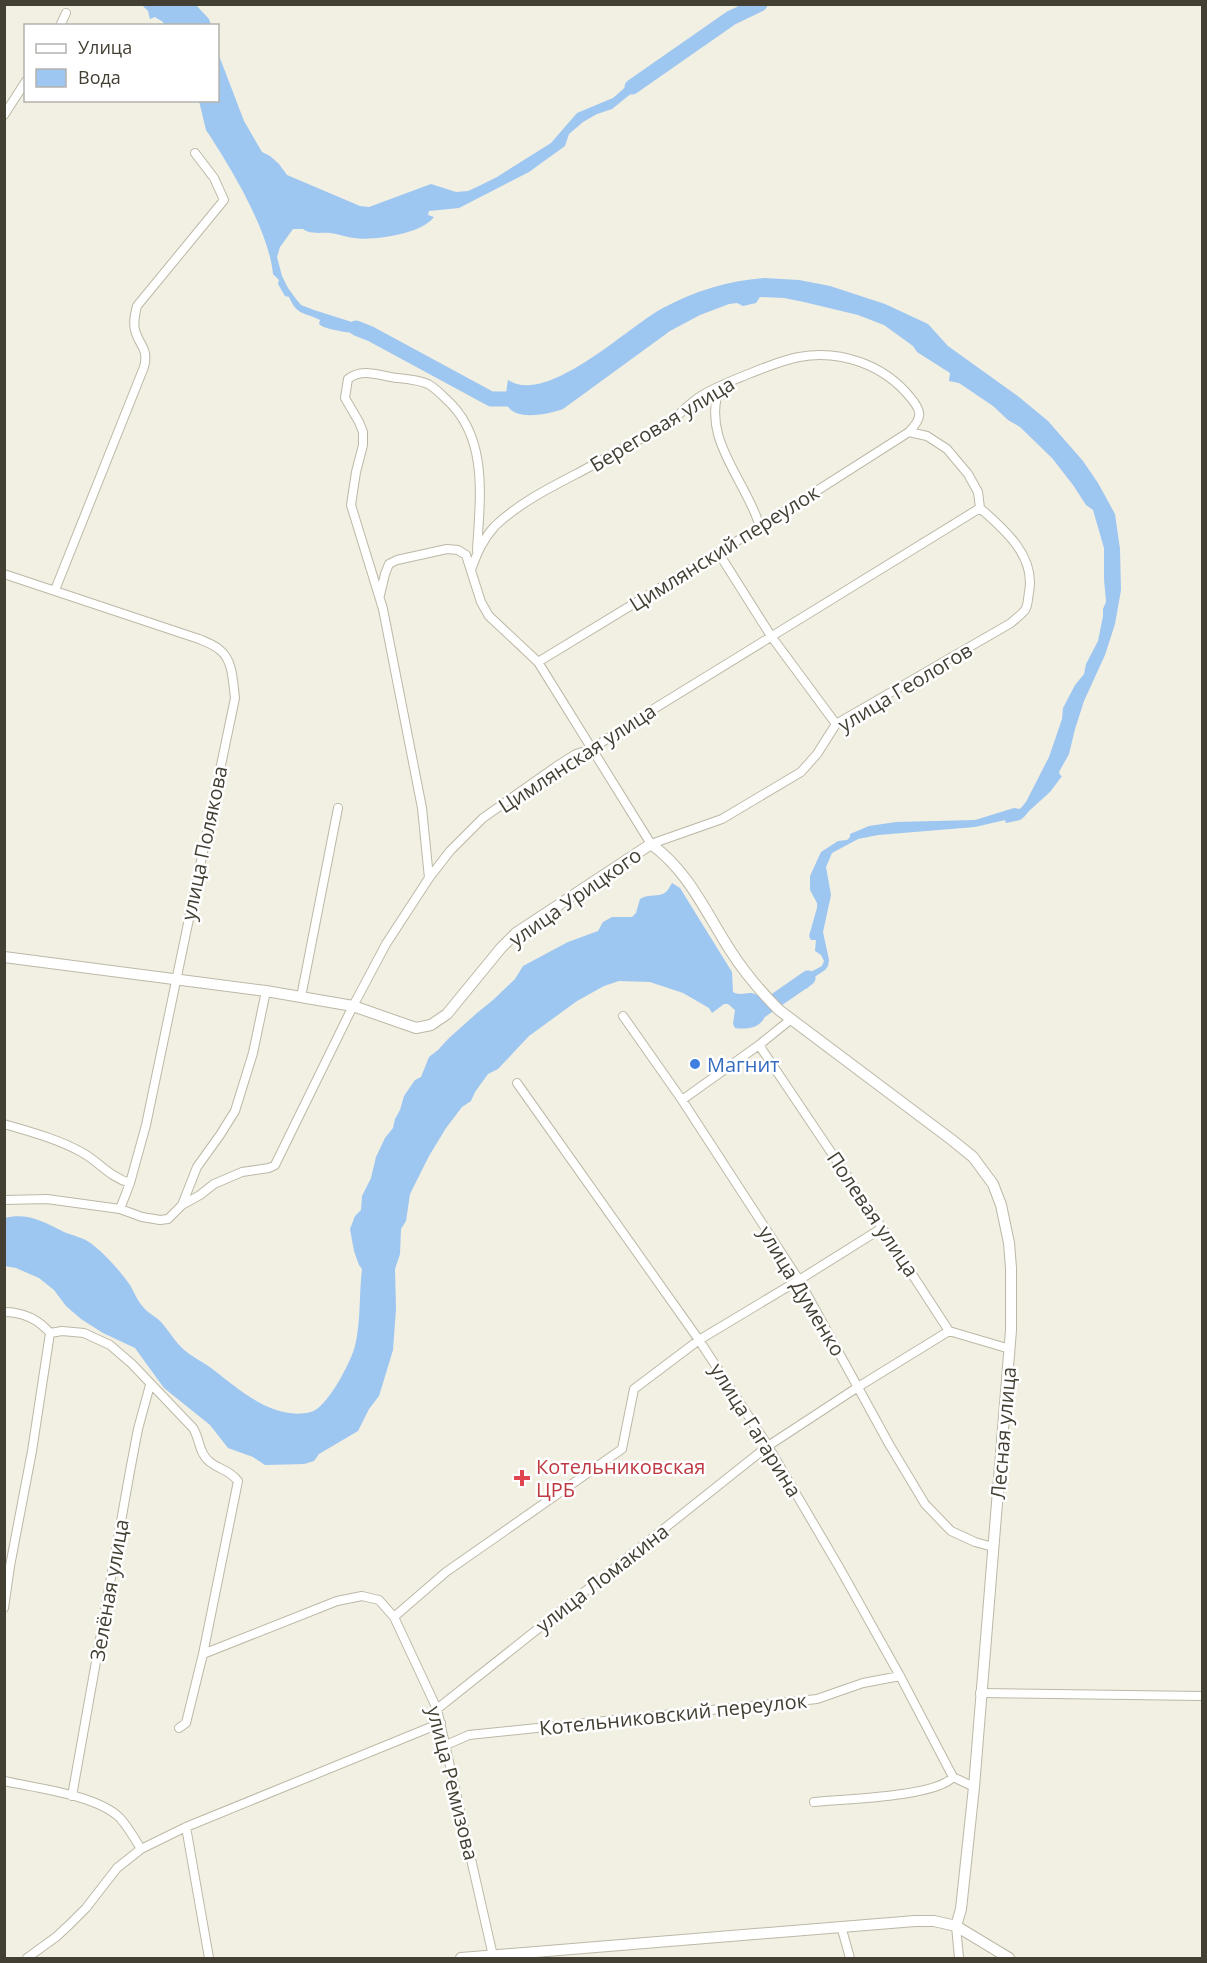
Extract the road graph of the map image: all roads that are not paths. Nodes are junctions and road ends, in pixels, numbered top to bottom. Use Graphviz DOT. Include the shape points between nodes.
graph roads {
  1 [pos="66,13"];
  2 [pos="61,24"];
  3 [pos="24,84"];
  4 [pos="4,115"];
  5 [pos="195,153"];
  6 [pos="720,385"];
  7 [pos="909,432"];
  8 [pos="980,508"];
  9 [pos="760,527"];
  10 [pos="477,551"];
  11 [pos="718,552"];
  12 [pos="471,570"];
  13 [pos="4,574"];
  14 [pos="56,590"];
  15 [pos="380,595"];
  16 [pos="771,636"];
  17 [pos="538,662"];
  18 [pos="836,724"];
  19 [pos="592,749"];
  20 [pos="338,808"];
  21 [pos="651,844"];
  22 [pos="429,878"];
  23 [pos="4,957"];
  24 [pos="176,978"];
  25 [pos="266,991"];
  26 [pos="301,997"];
  27 [pos="353,1006"];
  28 [pos="779,1010"];
  29 [pos="622,1016"];
  30 [pos="790,1020"];
  31 [pos="759,1046"];
  32 [pos="518,1083"];
  33 [pos="682,1100"];
  34 [pos="4,1124"];
  35 [pos="130,1183"];
  36 [pos="4,1200"];
  37 [pos="182,1205"];
  38 [pos="120,1209"];
  39 [pos="882,1228"];
  40 [pos="799,1280"];
  41 [pos="4,1312"];
  42 [pos="949,1331"];
  43 [pos="50,1333"];
  44 [pos="699,1340"];
  45 [pos="1010,1349"];
  46 [pos="150,1385"];
  47 [pos="858,1387"];
  48 [pos="768,1446"];
  49 [pos="993,1547"];
  50 [pos="4,1608"];
  51 [pos="394,1617"];
  52 [pos="203,1654"];
  53 [pos="900,1676"];
  54 [pos="980,1693"];
  55 [pos="1203,1696"];
  56 [pos="437,1709"];
  57 [pos="441,1723"];
  58 [pos="179,1728"];
  59 [pos="446,1745"];
  60 [pos="953,1777"];
  61 [pos="4,1781"];
  62 [pos="974,1787"];
  63 [pos="72,1796"];
  64 [pos="814,1802"];
  65 [pos="186,1827"];
  66 [pos="141,1849"];
  67 [pos="841,1926"];
  68 [pos="956,1926"];
  69 [pos="500,1957"];
  70 [pos="27,1959"];
  71 [pos="209,1959"];
  72 [pos="461,1959"];
  73 [pos="850,1959"];
  74 [pos="959,1959"];
  75 [pos="1010,1959"];
  1 -- 2 [label="street"];
  3 -- 4 [label="street"];
  5 -- 14 [label="street" via="214,178 224,200 137,306 134,322 146,351 144,367"];
  6 -- 7 [label="street, Береговая улица" via="798,357 818,355 857,361 890,377 913,400 920,417"];
  6 -- 9 [label="street" via="714,405 717,429 729,464"];
  6 -- 10 [label="street, Береговая улица" via="666,425 540,493 495,527"];
  7 -- 8 [label="street" via="927,436 947,449 968,474 978,492"];
  7 -- 9 [label="street, Цимлянский переулок"];
  8 -- 16 [label="street, Цимлянская улица"];
  8 -- 18 [label="street, улица Геологов" via="1019,546 1027,564 1030,587 1026,609 1011,623"];
  9 -- 11 [label="street, Цимлянский переулок"];
  10 -- 12 [label="street, Береговая улица"];
  10 -- 15 [label="street" via="480,472 477,453 462,417 428,384 354,374 348,379 345,398 363,432 363,445 351,505"];
  11 -- 16 [label="street"];
  11 -- 17 [label="street, Цимлянский переулок"];
  12 -- 15 [label="street" via="466,555 458,550 397,560 389,564"];
  12 -- 17 [label="street" via="489,616"];
  13 -- 14 [label="street, улица Полякова"];
  14 -- 24 [label="street, улица Полякова" via="215,646 222,651 231,670 235,698"];
  15 -- 22 [label="street" via="422,808"];
  16 -- 18 [label="street"];
  16 -- 19 [label="street, Цимлянская улица"];
  17 -- 19 [label="street"];
  18 -- 21 [label="street, улица Геологов" via="818,754 801,772 722,819"];
  19 -- 21 [label="street"];
  19 -- 22 [label="street, Цимлянская улица" via="557,766 483,818 460,839"];
  20 -- 26 [label="street"];
  21 -- 27 [label="street, улица Урицкого" via="516,933 437,1022 416,1028"];
  21 -- 28 [label="street, улица Урицкого" via="685,876 731,952"];
  22 -- 27 [label="street, Цимлянская улица" via="386,944"];
  23 -- 24 [label="street, улица Урицкого"];
  24 -- 25 [label="street, улица Урицкого"];
  24 -- 35 [label="street, улица Полякова"];
  25 -- 26 [label="street, улица Урицкого"];
  25 -- 37 [label="street" via="235,1111 197,1167"];
  26 -- 27 [label="street, улица Урицкого"];
  27 -- 37 [label="street, Цимлянская улица" via="275,1165 242,1172 214,1184"];
  28 -- 30 [label="street, Лесная улица"];
  29 -- 33 [label="street, улица Думенко"];
  30 -- 31 [label="street"];
  30 -- 45 [label="street, Лесная улица" via="952,1140 973,1157 993,1184 1009,1243"];
  31 -- 33 [label="street"];
  31 -- 39 [label="street, Полевая улица"];
  32 -- 44 [label="street, улица Гагарина"];
  33 -- 40 [label="street, улица Думенко"];
  34 -- 35 [label="street" via="65,1144"];
  35 -- 38 [label="street, улица Полякова"];
  36 -- 38 [label="street, Цимлянская улица" via="46,1199"];
  37 -- 38 [label="street, Цимлянская улица" via="168,1219 160,1220"];
  39 -- 40 [label="street"];
  39 -- 42 [label="street, Полевая улица"];
  40 -- 44 [label="street"];
  40 -- 47 [label="street, улица Думенко"];
  41 -- 43 [label="street" via="31,1317"];
  42 -- 45 [label="street"];
  42 -- 47 [label="street, улица Ломакина"];
  43 -- 46 [label="street" via="84,1333 95,1337 132,1364"];
  43 -- 50 [label="street"];
  44 -- 48 [label="street, улица Гагарина"];
  44 -- 51 [label="street" via="634,1389 622,1449 446,1572"];
  45 -- 49 [label="street, Лесная улица"];
  46 -- 52 [label="street" via="193,1428 210,1462 238,1481"];
  46 -- 63 [label="street, Зелёная улица" via="136,1439"];
  47 -- 48 [label="street, улица Ломакина"];
  47 -- 49 [label="street, улица Думенко" via="925,1504 951,1531"];
  48 -- 53 [label="street, улица Гагарина"];
  48 -- 56 [label="street, улица Ломакина"];
  49 -- 54 [label="street, Лесная улица"];
  51 -- 52 [label="street" via="379,1600 362,1596 337,1601"];
  51 -- 56 [label="street, улица Ремизова"];
  52 -- 58 [label="street" via="186,1723"];
  53 -- 59 [label="street, Котельниковский переулок" via="863,1683 817,1699 469,1735"];
  53 -- 60 [label="street, улица Гагарина"];
  54 -- 55 [label="street"];
  54 -- 62 [label="street, Лесная улица"];
  56 -- 57 [label="street, улица Ремизова"];
  57 -- 59 [label="street, улица Ремизова"];
  57 -- 65 [label="street"];
  59 -- 69 [label="street, улица Ремизова"];
  60 -- 62 [label="street"];
  60 -- 64 [label="street" via="940,1786 915,1792"];
  61 -- 63 [label="street"];
  62 -- 68 [label="street, Лесная улица"];
  63 -- 66 [label="street" via="118,1817"];
  65 -- 66 [label="street"];
  65 -- 71 [label="street"];
  66 -- 70 [label="street" via="117,1868 69,1925"];
  67 -- 68 [label="street" via="934,1921"];
  67 -- 69 [label="street"];
  67 -- 73 [label="street"];
  68 -- 74 [label="street, Лесная улица"];
  68 -- 75 [label="street"];
  69 -- 72 [label="street"];
}
